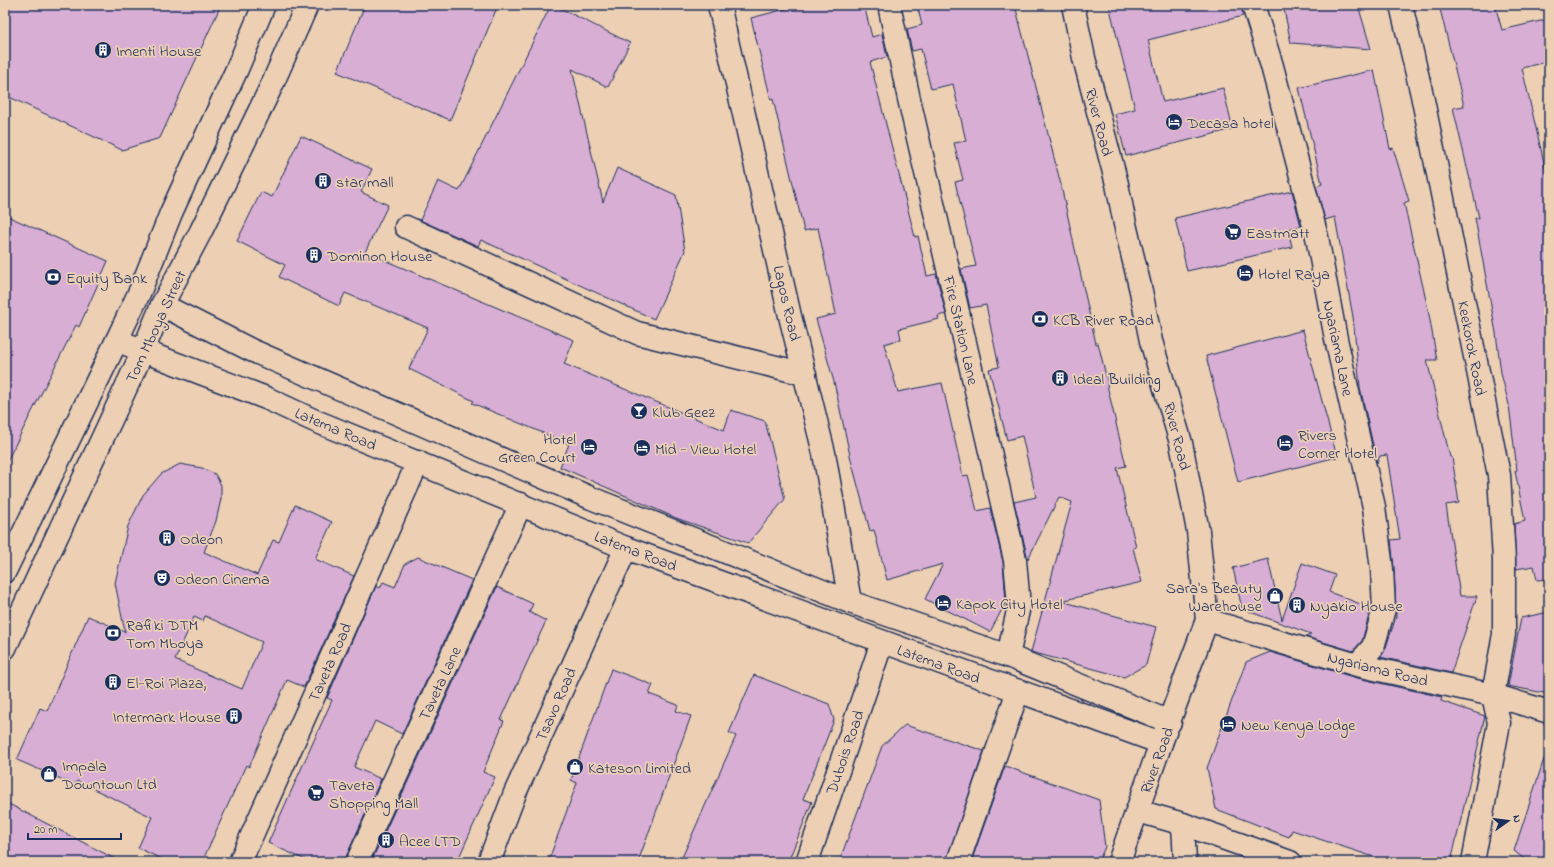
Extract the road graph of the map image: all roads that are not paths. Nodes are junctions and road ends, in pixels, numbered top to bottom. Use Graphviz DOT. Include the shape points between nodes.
graph roads {
  1 [pos="264,5"];
  2 [pos="307,5"];
  3 [pos="719,5"];
  4 [pos="889,5"];
  5 [pos="1073,5"];
  6 [pos="1253,5"];
  7 [pos="1401,5"];
  8 [pos="406,227"];
  9 [pos="162,305"];
  10 [pos="117,340"];
  11 [pos="143,352"];
  12 [pos="805,374"];
  13 [pos="418,462"];
  14 [pos="521,504"];
  15 [pos="626,548"];
  16 [pos="736,556"];
  17 [pos="5,571"];
  18 [pos="725,584"];
  19 [pos="850,602"];
  20 [pos="1207,620"];
  21 [pos="912,624"];
  22 [pos="892,645"];
  23 [pos="5,648"];
  24 [pos="1008,656"];
  25 [pos="1357,665"];
  26 [pos="1018,691"];
  27 [pos="1493,695"];
  28 [pos="1549,712"];
  29 [pos="1170,722"];
  30 [pos="1161,743"];
  31 [pos="1138,811"];
  32 [pos="1183,824"];
  33 [pos="240,862"];
  34 [pos="357,862"];
  35 [pos="489,862"];
  36 [pos="807,862"];
  37 [pos="958,862"];
  38 [pos="1119,862"];
  39 [pos="1185,862"];
  40 [pos="1290,862"];
  41 [pos="1473,862"];
  1 -- 10 [label="street, Tom Mboya Street"];
  2 -- 9 [label="street, Tom Mboya Street" via="271,87"];
  3 -- 12 [label="street, Lagos Road"];
  4 -- 24 [label="street, Fire Station Lane" via="1014,560 1019,606"];
  5 -- 20 [label="street, River Road" via="1117,184 1151,341 1181,443 1198,531"];
  6 -- 25 [label="street, Ngariama Lane" via="1272,66 1317,237 1336,339 1374,507 1384,609 1373,647"];
  7 -- 27 [label="street, Keekorok Road" via="1422,95 1499,475 1504,560 1504,634"];
  8 -- 12 [label="street" via="637,333"];
  9 -- 11 [label="street, Tom Mboya Street"];
  9 -- 16 [label="street, Latema Road" via="251,350 336,388 591,498"];
  10 -- 11 [label="street, Latema Road"];
  10 -- 17 [label="street, Tom Mboya Street"];
  11 -- 13 [label="street, Latema Road" via="266,398 313,420"];
  11 -- 23 [label="street, Tom Mboya Street"];
  12 -- 19 [label="street, Lagos Road" via="824,453"];
  13 -- 14 [label="street, Latema Road"];
  13 -- 33 [label="street, Taveta Road"];
  14 -- 15 [label="street, Latema Road"];
  14 -- 34 [label="street, Taveta Lane"];
  15 -- 18 [label="street, Latema Road"];
  15 -- 35 [label="street, Tsavo Road" via="515,793"];
  16 -- 18 [label="street"];
  16 -- 19 [label="street, Latema Road"];
  18 -- 22 [label="street, Latema Road"];
  19 -- 21 [label="street, Latema Road"];
  20 -- 25 [label="street, Ngariama Road"];
  20 -- 29 [label="street, River Road"];
  21 -- 22 [label="street, Dubois Road"];
  21 -- 24 [label="street, Latema Road"];
  22 -- 26 [label="street, Latema Road"];
  22 -- 36 [label="street, Dubois Road"];
  24 -- 29 [label="street, Latema Road"];
  25 -- 27 [label="street, Ngariama Road"];
  26 -- 30 [label="street, Latema Road"];
  26 -- 37 [label="street"];
  27 -- 28 [label="street, Ngariama Road"];
  27 -- 41 [label="street" via="1499,723"];
  29 -- 30 [label="street, River Road"];
  30 -- 31 [label="street, River Road"];
  31 -- 32 [label="street"];
  31 -- 38 [label="street, River Road"];
  32 -- 39 [label="street"];
  32 -- 40 [label="street"];
}
